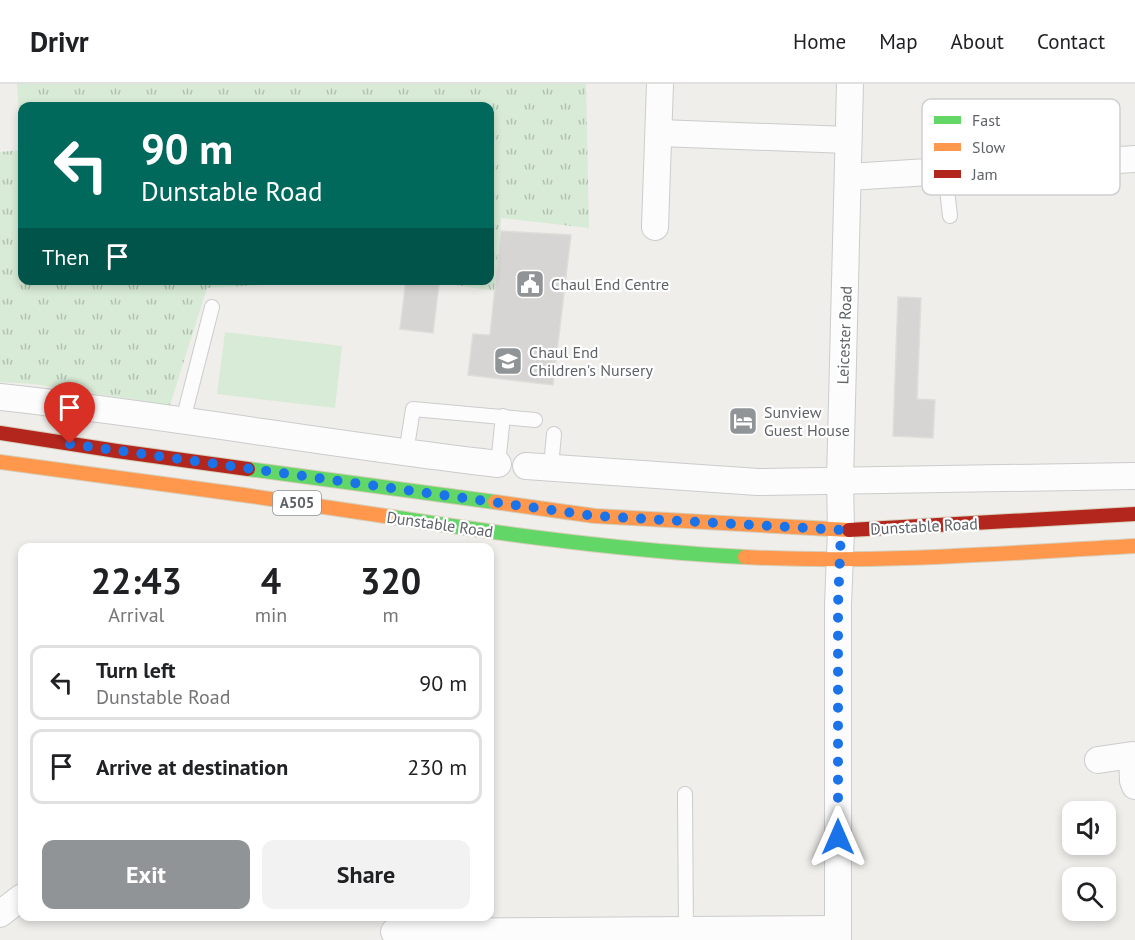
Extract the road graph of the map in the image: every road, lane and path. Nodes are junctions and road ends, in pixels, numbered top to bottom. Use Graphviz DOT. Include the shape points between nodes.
graph roads {
  1 [pos="660,84"];
  2 [pos="850,84"];
  3 [pos="658,133"];
  4 [pos="848,140"];
  5 [pos="1135,159"];
  6 [pos="1120,160"];
  7 [pos="922,172"];
  8 [pos="849,177"];
  9 [pos="948,195"];
  10 [pos="950,216"];
  11 [pos="655,227"];
  12 [pos="212,307"];
  13 [pos="0,397"];
  14 [pos="503,416"];
  15 [pos="183,420"];
  16 [pos="535,420"];
  17 [pos="0,433"];
  18 [pos="554,434"];
  19 [pos="406,453"];
  20 [pos="0,462"];
  21 [pos="498,464"];
  22 [pos="539,467"];
  23 [pos="1135,476"];
  24 [pos="840,481"];
  25 [pos="1135,514"];
  26 [pos="841,530"];
  27 [pos="1135,546"];
  28 [pos="839,559"];
  29 [pos="1098,760"];
  30 [pos="1135,786"];
  31 [pos="685,794"];
  32 [pos="18,900"];
  33 [pos="0,914"];
  34 [pos="394,932"];
  35 [pos="686,935"];
  36 [pos="838,935"];
  1 -- 3 [label="street"];
  2 -- 4 [label="street, Leicester Road"];
  3 -- 4 [label="street"];
  3 -- 11 [label="street"];
  4 -- 8 [label="street, Leicester Road"];
  5 -- 6 [label="street"];
  7 -- 8 [label="street"];
  8 -- 24 [label="street, Leicester Road"];
  9 -- 10 [label="lane"];
  12 -- 15 [label="lane"];
  13 -- 15 [label="street"];
  14 -- 16 [label="lane"];
  14 -- 19 [label="lane" via="413,409"];
  14 -- 21 [label="lane"];
  15 -- 19 [label="street"];
  17 -- 26 [label="main road, Dunstable Road / A505" via="595,516"];
  18 -- 22 [label="lane"];
  19 -- 21 [label="street"];
  20 -- 28 [label="main road, Dunstable Road / A505" via="586,544 700,555"];
  22 -- 24 [label="street" via="758,482"];
  23 -- 24 [label="street"];
  24 -- 26 [label="street, Leicester Road"];
  25 -- 26 [label="main road, Dunstable Road / A505"];
  26 -- 28 [label="street, Leicester Road"];
  27 -- 28 [label="main road, Dunstable Road"];
  28 -- 36 [label="street, Leicester Road"];
  29 -- 30 [label="street" via="1132,755"];
  31 -- 35 [label="lane"];
  32 -- 33 [label="street"];
  34 -- 35 [label="street"];
  35 -- 36 [label="street"];
}
